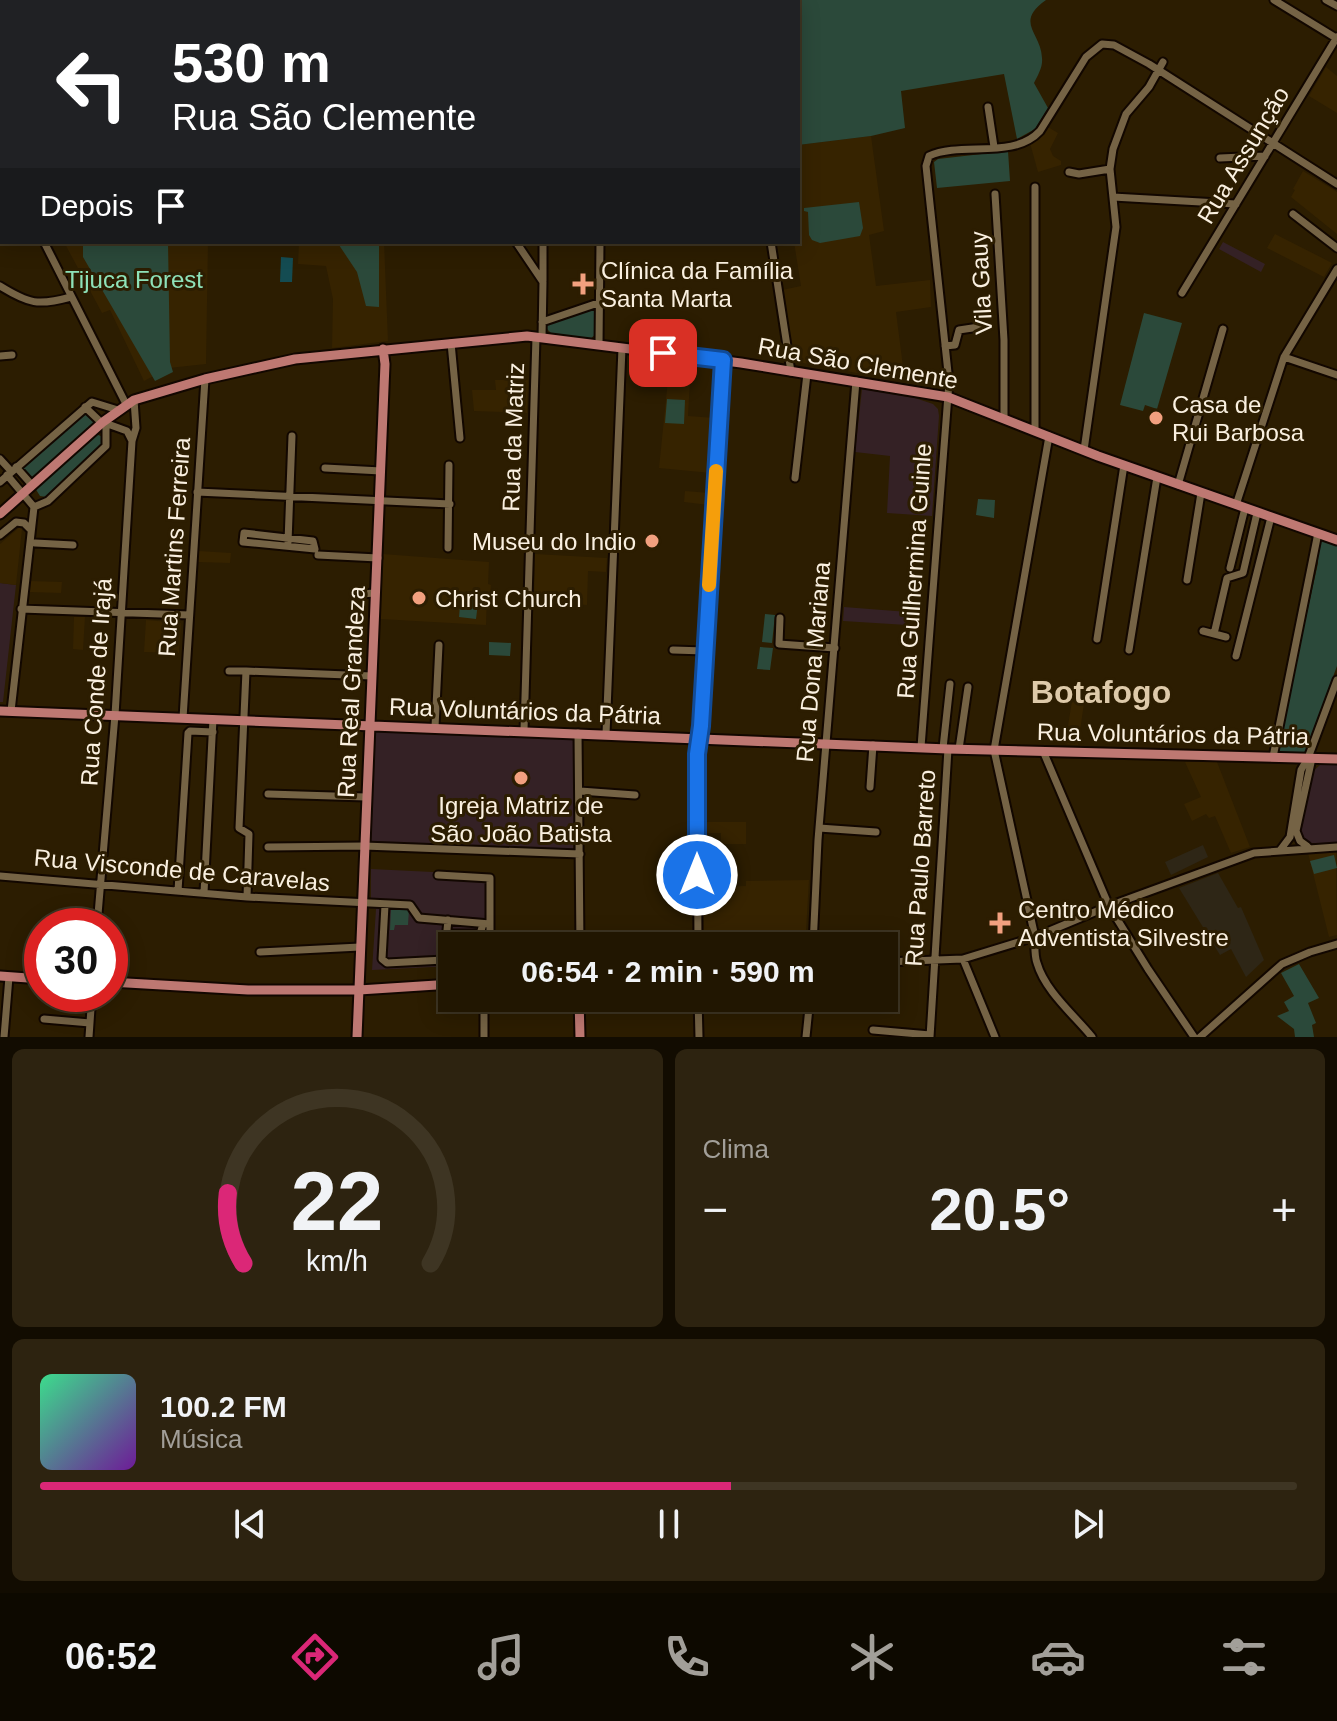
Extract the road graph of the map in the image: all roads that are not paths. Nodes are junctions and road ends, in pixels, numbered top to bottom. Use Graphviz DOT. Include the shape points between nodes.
graph roads {
  1 [pos="1274,0"];
  2 [pos="1326,0"];
  3 [pos="1337,6"];
  4 [pos="1336,38"];
  5 [pos="1163,62"];
  6 [pos="1159,71"];
  7 [pos="988,107"];
  8 [pos="1273,144"];
  9 [pos="994,147"];
  10 [pos="1265,156"];
  11 [pos="1220,158"];
  12 [pos="1110,169"];
  13 [pos="1069,172"];
  14 [pos="1337,184"];
  15 [pos="1035,187"];
  16 [pos="995,194"];
  17 [pos="1113,197"];
  18 [pos="1236,204"];
  19 [pos="1293,214"];
  20 [pos="45,244"];
  21 [pos="517,244"];
  22 [pos="542,244"];
  23 [pos="543,244"];
  24 [pos="600,244"];
  25 [pos="771,244"];
  26 [pos="1337,248"];
  27 [pos="526,258"];
  28 [pos="1337,269"];
  29 [pos="543,282"];
  30 [pos="0,286"];
  31 [pos="1182,293"];
  32 [pos="71,297"];
  33 [pos="601,302"];
  34 [pos="542,322"];
  35 [pos="979,327"];
  36 [pos="1223,329"];
  37 [pos="539,337"];
  38 [pos="451,343"];
  39 [pos="599,345"];
  40 [pos="945,346"];
  41 [pos="622,348"];
  42 [pos="383,349"];
  43 [pos="12,355"];
  44 [pos="0,356"];
  45 [pos="1284,357"];
  46 [pos="723,360"];
  47 [pos="791,372"];
  48 [pos="807,374"];
  49 [pos="1337,375"];
  50 [pos="205,379"];
  51 [pos="856,381"];
  52 [pos="948,397"];
  53 [pos="126,405"];
  54 [pos="85,407"];
  55 [pos="1004,418"];
  56 [pos="103,422"];
  57 [pos="1035,430"];
  58 [pos="292,436"];
  59 [pos="1049,436"];
  60 [pos="460,438"];
  61 [pos="132,441"];
  62 [pos="1084,450"];
  63 [pos="0,459"];
  64 [pos="449,465"];
  65 [pos="1124,465"];
  66 [pos="325,468"];
  67 [pos="12,471"];
  68 [pos="381,471"];
  69 [pos="795,478"];
  70 [pos="0,482"];
  71 [pos="1156,482"];
  72 [pos="32,485"];
  73 [pos="1178,485"];
  74 [pos="197,492"];
  75 [pos="1201,493"];
  76 [pos="22,494"];
  77 [pos="290,495"];
  78 [pos="384,500"];
  79 [pos="450,504"];
  80 [pos="34,507"];
  81 [pos="1240,507"];
  82 [pos="1257,513"];
  83 [pos="0,514"];
  84 [pos="1271,517"];
  85 [pos="30,529"];
  86 [pos="1318,533"];
  87 [pos="0,535"];
  88 [pos="1337,540"];
  89 [pos="288,542"];
  90 [pos="32,543"];
  91 [pos="73,545"];
  92 [pos="448,548"];
  93 [pos="318,555"];
  94 [pos="378,558"];
  95 [pos="1230,568"];
  96 [pos="1187,580"];
  97 [pos="375,593"];
  98 [pos="361,594"];
  99 [pos="21,609"];
  100 [pos="120,613"];
  101 [pos="189,615"];
  102 [pos="780,618"];
  103 [pos="1203,631"];
  104 [pos="1214,634"];
  105 [pos="1226,637"];
  106 [pos="1097,639"];
  107 [pos="439,645"];
  108 [pos="835,648"];
  109 [pos="673,650"];
  110 [pos="1129,650"];
  111 [pos="705,651"];
  112 [pos="1236,656"];
  113 [pos="229,671"];
  114 [pos="246,671"];
  115 [pos="372,676"];
  116 [pos="1337,680"];
  117 [pos="950,684"];
  118 [pos="968,687"];
  119 [pos="0,711"];
  120 [pos="11,711"];
  121 [pos="115,715"];
  122 [pos="183,718"];
  123 [pos="213,719"];
  124 [pos="245,720"];
  125 [pos="369,725"];
  126 [pos="435,727"];
  127 [pos="524,730"];
  128 [pos="213,732"];
  129 [pos="578,733"];
  130 [pos="606,734"];
  131 [pos="943,736"];
  132 [pos="960,737"];
  133 [pos="699,738"];
  134 [pos="827,743"];
  135 [pos="873,745"];
  136 [pos="921,747"];
  137 [pos="946,749"];
  138 [pos="959,749"];
  139 [pos="994,750"];
  140 [pos="1043,751"];
  141 [pos="1273,757"];
  142 [pos="1310,758"];
  143 [pos="1337,759"];
  144 [pos="179,787"];
  145 [pos="870,787"];
  146 [pos="580,791"];
  147 [pos="268,794"];
  148 [pos="635,795"];
  149 [pos="366,797"];
  150 [pos="819,828"];
  151 [pos="876,832"];
  152 [pos="1287,841"];
  153 [pos="1300,841"];
  154 [pos="364,846"];
  155 [pos="268,847"];
  156 [pos="1310,847"];
  157 [pos="1337,847"];
  158 [pos="1281,849"];
  159 [pos="580,854"];
  160 [pos="438,875"];
  161 [pos="0,876"];
  162 [pos="101,885"];
  163 [pos="176,891"];
  164 [pos="204,893"];
  165 [pos="247,897"];
  166 [pos="362,904"];
  167 [pos="385,905"];
  168 [pos="1109,906"];
  169 [pos="99,908"];
  170 [pos="448,920"];
  171 [pos="487,924"];
  172 [pos="447,932"];
  173 [pos="481,932"];
  174 [pos="488,932"];
  175 [pos="580,932"];
  176 [pos="698,932"];
  177 [pos="814,932"];
  178 [pos="1035,937"];
  179 [pos="1337,944"];
  180 [pos="360,947"];
  181 [pos="260,952"];
  182 [pos="934,959"];
  183 [pos="963,959"];
  184 [pos="898,961"];
  185 [pos="438,962"];
  186 [pos="4,977"];
  187 [pos="24,978"];
  188 [pos="128,983"];
  189 [pos="438,985"];
  190 [pos="359,990"];
  191 [pos="91,1012"];
  192 [pos="484,1012"];
  193 [pos="579,1012"];
  194 [pos="698,1012"];
  195 [pos="809,1012"];
  196 [pos="44,1019"];
  197 [pos="90,1023"];
  198 [pos="873,1030"];
  199 [pos="887,1034"];
  200 [pos="930,1036"];
  201 [pos="4,1037"];
  202 [pos="89,1037"];
  203 [pos="357,1037"];
  204 [pos="484,1037"];
  205 [pos="580,1037"];
  206 [pos="699,1037"];
  207 [pos="806,1037"];
  208 [pos="995,1037"];
  209 [pos="1092,1037"];
  210 [pos="1194,1037"];
  211 [pos="1200,1037"];
  1 -- 4 [label="street"];
  2 -- 3 [label="street"];
  4 -- 8 [label="street, Rua Assunção"];
  5 -- 6 [label="street"];
  6 -- 8 [label="street"];
  6 -- 9 [label="street" via="1114,45 1102,44 1086,57 1037,134"];
  6 -- 12 [label="street" via="1122,121"];
  7 -- 9 [label="street"];
  8 -- 10 [label="street, Rua Assunção"];
  8 -- 14 [label="street"];
  9 -- 40 [label="street, Rua Guilhermina Guinle" via="931,155 926,163"];
  10 -- 11 [label="street"];
  10 -- 18 [label="street, Rua Assunção"];
  12 -- 13 [label="street"];
  12 -- 17 [label="street"];
  15 -- 57 [label="street"];
  16 -- 55 [label="street, Vila Gauy"];
  17 -- 18 [label="street"];
  17 -- 62 [label="street" via="1116,227"];
  18 -- 31 [label="street, Rua Assunção"];
  19 -- 26 [label="street"];
  20 -- 32 [label="street"];
  21 -- 27 [label="street"];
  22 -- 27 [label="street"];
  23 -- 29 [label="street, Rua da Matriz"];
  24 -- 33 [label="street"];
  25 -- 47 [label="street"];
  27 -- 29 [label="street"];
  28 -- 45 [label="street"];
  29 -- 34 [label="street, Rua da Matriz"];
  30 -- 32 [label="street" via="38,304"];
  32 -- 53 [label="street"];
  33 -- 34 [label="street"];
  33 -- 39 [label="street"];
  34 -- 37 [label="street, Rua da Matriz"];
  35 -- 40 [label="street" via="959,330 955,345"];
  36 -- 73 [label="street"];
  37 -- 38 [label="main road, Rua São Clemente"];
  37 -- 39 [label="main road, Rua São Clemente"];
  37 -- 127 [label="street, Rua da Matriz"];
  38 -- 42 [label="main road, Rua São Clemente"];
  38 -- 60 [label="street"];
  39 -- 41 [label="main road, Rua São Clemente"];
  40 -- 52 [label="street, Rua Guilhermina Guinle"];
  41 -- 46 [label="main road, Rua São Clemente"];
  41 -- 130 [label="street"];
  42 -- 50 [label="main road, Rua São Clemente" via="295,359"];
  42 -- 68 [label="main road, Rua Real Grandeza"];
  43 -- 44 [label="street"];
  45 -- 49 [label="street"];
  45 -- 81 [label="street"];
  46 -- 47 [label="main road, Rua São Clemente"];
  46 -- 111 [label="street"];
  47 -- 48 [label="main road, Rua São Clemente"];
  48 -- 51 [label="main road, Rua São Clemente"];
  48 -- 69 [label="street"];
  50 -- 53 [label="main road, Rua São Clemente"];
  50 -- 74 [label="street, Rua Martins Ferreira"];
  51 -- 52 [label="main road, Rua São Clemente"];
  51 -- 108 [label="street, Rua Dona Mariana"];
  52 -- 55 [label="main road, Rua São Clemente"];
  52 -- 136 [label="street, Rua Guilhermina Guinle"];
  53 -- 54 [label="street" via="92,402"];
  53 -- 56 [label="main road"];
  53 -- 61 [label="street, Rua Conde de Irajá" via="136,428"];
  54 -- 56 [label="street"];
  54 -- 67 [label="street"];
  55 -- 57 [label="main road, Rua São Clemente"];
  56 -- 61 [label="street" via="123,428"];
  56 -- 72 [label="main road"];
  56 -- 80 [label="street" via="106,446 48,501"];
  57 -- 59 [label="main road, Rua São Clemente"];
  58 -- 77 [label="street"];
  59 -- 62 [label="main road, Rua São Clemente"];
  59 -- 139 [label="street"];
  61 -- 100 [label="street, Rua Conde de Irajá"];
  62 -- 65 [label="main road, Rua São Clemente"];
  63 -- 67 [label="street"];
  64 -- 79 [label="street"];
  65 -- 71 [label="main road, Rua São Clemente"];
  65 -- 106 [label="street"];
  66 -- 68 [label="street"];
  67 -- 70 [label="street"];
  67 -- 72 [label="street"];
  67 -- 76 [label="street"];
  68 -- 78 [label="main road, Rua Real Grandeza"];
  71 -- 73 [label="main road, Rua São Clemente"];
  71 -- 110 [label="street"];
  72 -- 76 [label="main road"];
  73 -- 75 [label="main road, Rua São Clemente"];
  74 -- 77 [label="street"];
  74 -- 101 [label="street, Rua Martins Ferreira"];
  75 -- 81 [label="main road, Rua São Clemente"];
  75 -- 96 [label="street"];
  76 -- 80 [label="street"];
  76 -- 83 [label="main road"];
  77 -- 78 [label="street"];
  77 -- 89 [label="street"];
  78 -- 79 [label="street"];
  78 -- 94 [label="main road, Rua Real Grandeza"];
  79 -- 92 [label="street"];
  80 -- 85 [label="street"];
  81 -- 82 [label="main road, Rua São Clemente"];
  81 -- 95 [label="street"];
  82 -- 84 [label="main road, Rua São Clemente"];
  82 -- 104 [label="street" via="1243,573 1227,578"];
  84 -- 86 [label="main road, Rua São Clemente"];
  84 -- 112 [label="street"];
  85 -- 87 [label="street" via="16,522"];
  85 -- 90 [label="street"];
  86 -- 88 [label="main road, Rua São Clemente"];
  86 -- 141 [label="street"];
  89 -- 89 [label="street" via="242,534 243,542"];
  90 -- 91 [label="street"];
  90 -- 99 [label="street"];
  93 -- 94 [label="street"];
  94 -- 97 [label="main road, Rua Real Grandeza"];
  97 -- 98 [label="street"];
  97 -- 115 [label="main road, Rua Real Grandeza"];
  99 -- 100 [label="street"];
  99 -- 120 [label="street"];
  100 -- 101 [label="street"];
  100 -- 121 [label="street, Rua Conde de Irajá"];
  101 -- 122 [label="street, Rua Martins Ferreira"];
  102 -- 108 [label="street" via="779,644"];
  103 -- 104 [label="street"];
  104 -- 105 [label="street"];
  107 -- 126 [label="street"];
  108 -- 134 [label="street, Rua Dona Mariana"];
  109 -- 111 [label="street"];
  111 -- 133 [label="street"];
  113 -- 114 [label="street"];
  114 -- 115 [label="street"];
  114 -- 124 [label="street"];
  115 -- 125 [label="main road, Rua Real Grandeza"];
  116 -- 142 [label="street"];
  117 -- 131 [label="street, Rua Paulo Barreto"];
  118 -- 132 [label="street"];
  119 -- 120 [label="main road, Rua Voluntários da Pátria"];
  120 -- 121 [label="main road, Rua Voluntários da Pátria"];
  121 -- 122 [label="main road, Rua Voluntários da Pátria"];
  121 -- 162 [label="street, Rua Conde de Irajá"];
  122 -- 123 [label="main road, Rua Voluntários da Pátria"];
  123 -- 124 [label="main road, Rua Voluntários da Pátria"];
  123 -- 128 [label="street"];
  124 -- 125 [label="main road, Rua Voluntários da Pátria"];
  124 -- 165 [label="street" via="239,828 249,834"];
  125 -- 126 [label="main road, Rua Voluntários da Pátria"];
  125 -- 149 [label="main road, Rua Real Grandeza"];
  126 -- 127 [label="main road, Rua Voluntários da Pátria"];
  127 -- 129 [label="main road, Rua Voluntários da Pátria"];
  128 -- 163 [label="street" via="188,733"];
  128 -- 164 [label="street"];
  129 -- 130 [label="main road, Rua Voluntários da Pátria"];
  129 -- 146 [label="street"];
  130 -- 133 [label="main road, Rua Voluntários da Pátria"];
  131 -- 132 [label="street"];
  131 -- 137 [label="street, Rua Paulo Barreto"];
  132 -- 138 [label="street"];
  133 -- 134 [label="main road, Rua Voluntários da Pátria"];
  133 -- 176 [label="street"];
  134 -- 135 [label="main road, Rua Voluntários da Pátria"];
  134 -- 150 [label="street, Rua Dona Mariana"];
  135 -- 136 [label="main road, Rua Voluntários da Pátria"];
  135 -- 145 [label="street"];
  136 -- 137 [label="main road, Rua Voluntários da Pátria"];
  137 -- 138 [label="main road, Rua Voluntários da Pátria"];
  137 -- 182 [label="street, Rua Paulo Barreto"];
  138 -- 139 [label="main road, Rua Voluntários da Pátria"];
  139 -- 140 [label="main road, Rua Voluntários da Pátria"];
  139 -- 178 [label="street"];
  140 -- 141 [label="main road, Rua Voluntários da Pátria"];
  140 -- 168 [label="street"];
  141 -- 142 [label="main road, Rua Voluntários da Pátria"];
  142 -- 143 [label="main road, Rua Voluntários da Pátria"];
  142 -- 152 [label="street" via="1301,770"];
  142 -- 153 [label="street" via="1297,826"];
  144 -- 163 [label="street"];
  146 -- 148 [label="street"];
  146 -- 159 [label="street"];
  147 -- 149 [label="street"];
  149 -- 154 [label="main road, Rua Real Grandeza"];
  150 -- 151 [label="street"];
  150 -- 177 [label="street, Rua Dona Mariana"];
  152 -- 153 [label="street"];
  152 -- 158 [label="street"];
  153 -- 156 [label="street"];
  154 -- 155 [label="street"];
  154 -- 159 [label="street"];
  154 -- 166 [label="main road, Rua Real Grandeza"];
  156 -- 157 [label="street"];
  156 -- 158 [label="street"];
  158 -- 168 [label="street" via="1244,856"];
  159 -- 175 [label="street"];
  160 -- 171 [label="street" via="490,878"];
  161 -- 162 [label="street, Rua Visconde de Caravelas"];
  162 -- 163 [label="street, Rua Visconde de Caravelas"];
  162 -- 169 [label="street, Rua Conde de Irajá"];
  163 -- 164 [label="street, Rua Visconde de Caravelas"];
  164 -- 165 [label="street, Rua Visconde de Caravelas"];
  165 -- 166 [label="street, Rua Visconde de Caravelas"];
  166 -- 167 [label="street, Rua Visconde de Caravelas"];
  166 -- 180 [label="main road, Rua Real Grandeza"];
  167 -- 170 [label="street, Rua Visconde de Caravelas" via="410,905 419,918"];
  167 -- 185 [label="street" via="384,962"];
  168 -- 178 [label="street"];
  168 -- 210 [label="street"];
  170 -- 171 [label="street, Rua Visconde de Caravelas"];
  170 -- 172 [label="street"];
  171 -- 173 [label="street"];
  171 -- 174 [label="street"];
  178 -- 183 [label="street"];
  178 -- 209 [label="street" via="1039,969"];
  179 -- 211 [label="street" via="1282,964"];
  180 -- 181 [label="street"];
  180 -- 190 [label="main road, Rua Real Grandeza"];
  182 -- 183 [label="street"];
  182 -- 184 [label="street"];
  182 -- 200 [label="street, Rua Paulo Barreto"];
  183 -- 208 [label="street"];
  186 -- 187 [label="main road"];
  186 -- 201 [label="street"];
  188 -- 190 [label="main road"];
  189 -- 190 [label="main road"];
  190 -- 203 [label="main road, Rua Real Grandeza"];
  191 -- 197 [label="street"];
  192 -- 204 [label="street"];
  193 -- 205 [label="main road"];
  194 -- 206 [label="street"];
  195 -- 207 [label="street"];
  196 -- 197 [label="street"];
  197 -- 202 [label="street"];
  198 -- 199 [label="street"];
  199 -- 200 [label="street"];
}
